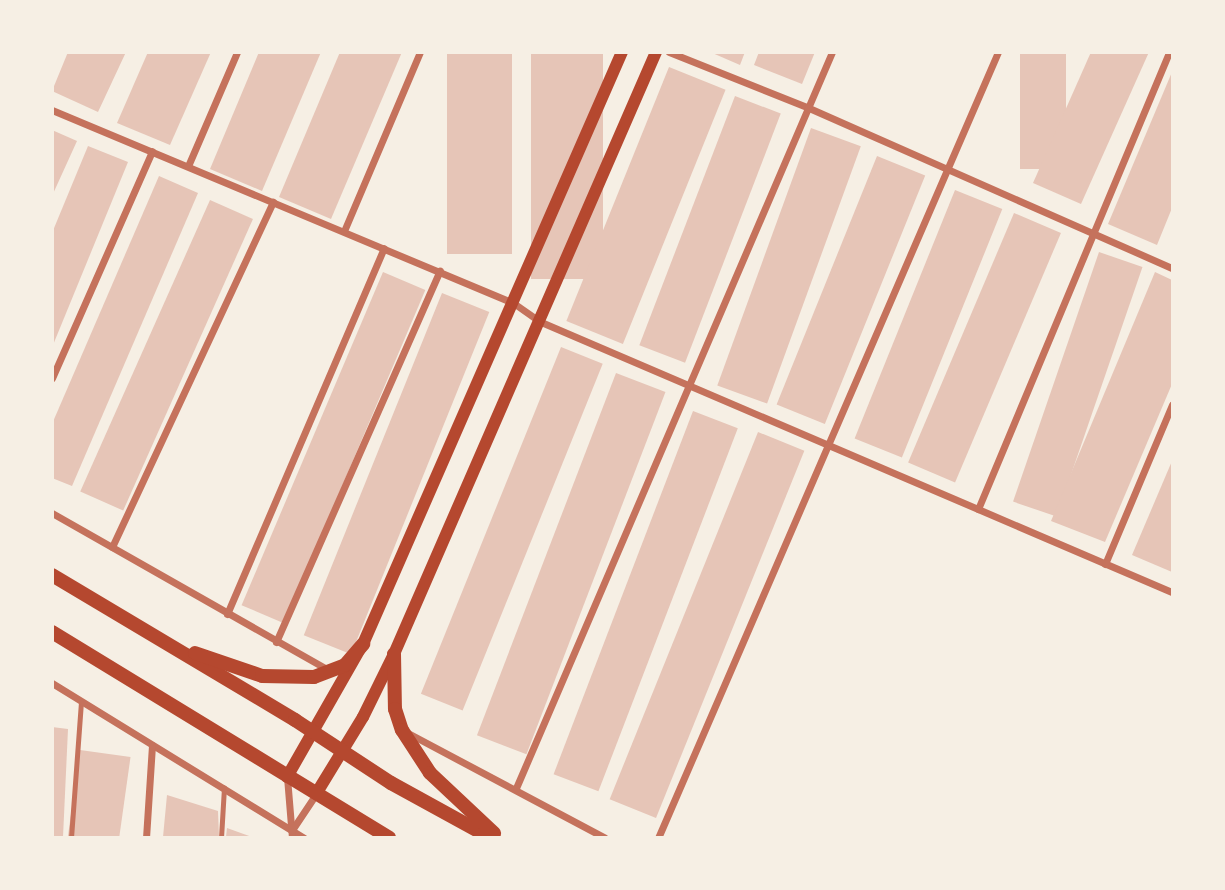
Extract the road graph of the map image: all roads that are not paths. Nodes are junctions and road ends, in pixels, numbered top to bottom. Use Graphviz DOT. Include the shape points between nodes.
graph roads {
  1 [pos="237,52"];
  2 [pos="420,52"];
  3 [pos="622,52"];
  4 [pos="656,52"];
  5 [pos="669,52"];
  6 [pos="832,52"];
  7 [pos="998,52"];
  8 [pos="1168,52"];
  9 [pos="809,108"];
  10 [pos="52,110"];
  11 [pos="152,151"];
  12 [pos="188,166"];
  13 [pos="946,168"];
  14 [pos="273,202"];
  15 [pos="344,231"];
  16 [pos="1095,233"];
  17 [pos="384,248"];
  18 [pos="1172,268"];
  19 [pos="440,271"];
  20 [pos="512,302"];
  21 [pos="541,321"];
  22 [pos="52,378"];
  23 [pos="690,386"];
  24 [pos="1172,405"];
  25 [pos="828,445"];
  26 [pos="978,509"];
  27 [pos="52,513"];
  28 [pos="112,547"];
  29 [pos="1105,564"];
  30 [pos="52,575"];
  31 [pos="1172,592"];
  32 [pos="104,606"];
  33 [pos="228,614"];
  34 [pos="52,632"];
  35 [pos="276,642"];
  36 [pos="363,644"];
  37 [pos="394,654"];
  38 [pos="332,672"];
  39 [pos="52,683"];
  40 [pos="81,701"];
  41 [pos="402,730"];
  42 [pos="314,732"];
  43 [pos="152,745"];
  44 [pos="344,750"];
  45 [pos="287,776"];
  46 [pos="224,787"];
  47 [pos="516,788"];
  48 [pos="316,794"];
  49 [pos="292,834"];
  50 [pos="71,838"];
  51 [pos="146,838"];
  52 [pos="221,838"];
  53 [pos="304,838"];
  54 [pos="389,838"];
  55 [pos="491,838"];
  56 [pos="499,838"];
  57 [pos="605,838"];
  58 [pos="658,838"];
  1 -- 12 [label="street"];
  2 -- 15 [label="street"];
  3 -- 20 [label="main road"];
  4 -- 21 [label="main road"];
  5 -- 9 [label="street"];
  6 -- 9 [label="street"];
  7 -- 13 [label="street"];
  8 -- 16 [label="street"];
  9 -- 13 [label="street"];
  9 -- 23 [label="street"];
  10 -- 11 [label="street"];
  11 -- 12 [label="street"];
  11 -- 22 [label="street"];
  12 -- 14 [label="street"];
  13 -- 16 [label="street"];
  13 -- 25 [label="street"];
  14 -- 15 [label="street"];
  14 -- 28 [label="street"];
  15 -- 17 [label="street"];
  16 -- 18 [label="street"];
  16 -- 26 [label="street"];
  17 -- 19 [label="street"];
  17 -- 33 [label="street"];
  19 -- 20 [label="street"];
  19 -- 35 [label="street"];
  20 -- 21 [label="street"];
  20 -- 36 [label="main road"];
  21 -- 23 [label="street"];
  21 -- 37 [label="main road"];
  23 -- 25 [label="street"];
  23 -- 47 [label="street"];
  24 -- 29 [label="street"];
  25 -- 26 [label="street"];
  25 -- 58 [label="street"];
  26 -- 29 [label="street"];
  27 -- 28 [label="street"];
  28 -- 33 [label="street"];
  29 -- 31 [label="street"];
  30 -- 32 [label="main road"];
  32 -- 38 [label="main road" via="196,654 262,676 314,677"];
  32 -- 42 [label="main road"];
  33 -- 35 [label="street"];
  34 -- 45 [label="main road"];
  35 -- 38 [label="street"];
  36 -- 38 [label="main road"];
  36 -- 42 [label="main road"];
  37 -- 41 [label="main road" via="395,709"];
  37 -- 44 [label="main road"];
  39 -- 40 [label="street"];
  40 -- 43 [label="street"];
  40 -- 50 [label="lane"];
  41 -- 47 [label="street"];
  41 -- 56 [label="main road" via="430,773"];
  42 -- 44 [label="main road"];
  42 -- 45 [label="main road"];
  43 -- 46 [label="street"];
  43 -- 51 [label="street"];
  44 -- 48 [label="main road"];
  44 -- 55 [label="main road" via="391,783"];
  45 -- 48 [label="main road"];
  45 -- 49 [label="street"];
  46 -- 49 [label="street"];
  46 -- 52 [label="lane"];
  47 -- 57 [label="street"];
  48 -- 49 [label="street"];
  48 -- 54 [label="main road"];
  49 -- 53 [label="street"];
}
